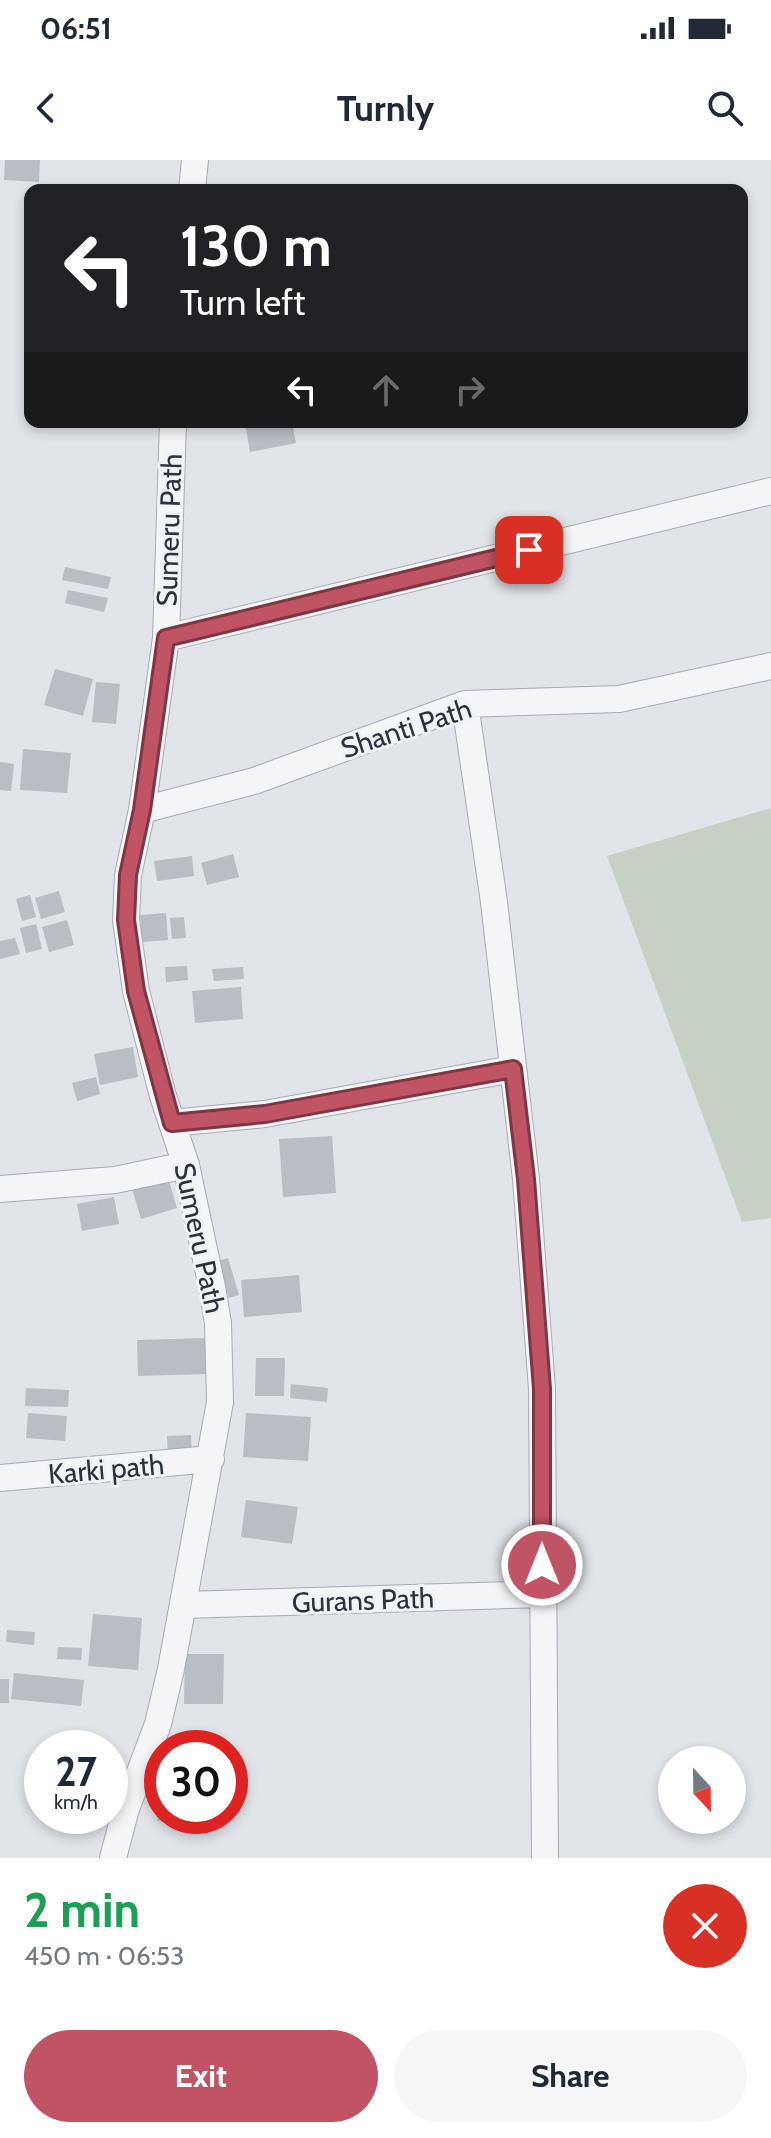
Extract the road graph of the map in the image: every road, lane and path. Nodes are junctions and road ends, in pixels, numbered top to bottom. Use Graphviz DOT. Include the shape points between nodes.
graph roads {
  1 [pos="195,160"];
  2 [pos="193,184"];
  3 [pos="173,428"];
  4 [pos="771,491"];
  5 [pos="166,638"];
  6 [pos="771,666"];
  7 [pos="465,704"];
  8 [pos="142,810"];
  9 [pos="513,1069"];
  10 [pos="172,1123"];
  11 [pos="186,1165"];
  12 [pos="0,1189"];
  13 [pos="211,1459"];
  14 [pos="0,1478"];
  15 [pos="542,1594"];
  16 [pos="185,1605"];
  17 [pos="113,1858"];
  18 [pos="545,1858"];
  1 -- 2 [label="street"];
  3 -- 5 [label="street, Sumeru Path"];
  4 -- 5 [label="street"];
  5 -- 8 [label="street, Sumeru Path"];
  6 -- 7 [label="street, Shanti Path" via="619,699"];
  7 -- 8 [label="street, Shanti Path" via="254,781"];
  7 -- 9 [label="street"];
  8 -- 10 [label="street, Sumeru Path" via="128,875 126,920 136,991"];
  9 -- 10 [label="street" via="265,1114"];
  9 -- 15 [label="street" via="542,1389"];
  10 -- 11 [label="street, Sumeru Path"];
  11 -- 12 [label="street" via="115,1180"];
  11 -- 13 [label="street, Sumeru Path" via="218,1323 220,1402"];
  13 -- 14 [label="street, Karki path"];
  13 -- 16 [label="street, Sumeru Path"];
  15 -- 16 [label="street, Gurans Path"];
  15 -- 18 [label="street"];
  16 -- 17 [label="street, Sumeru Path" via="158,1724"];
}
